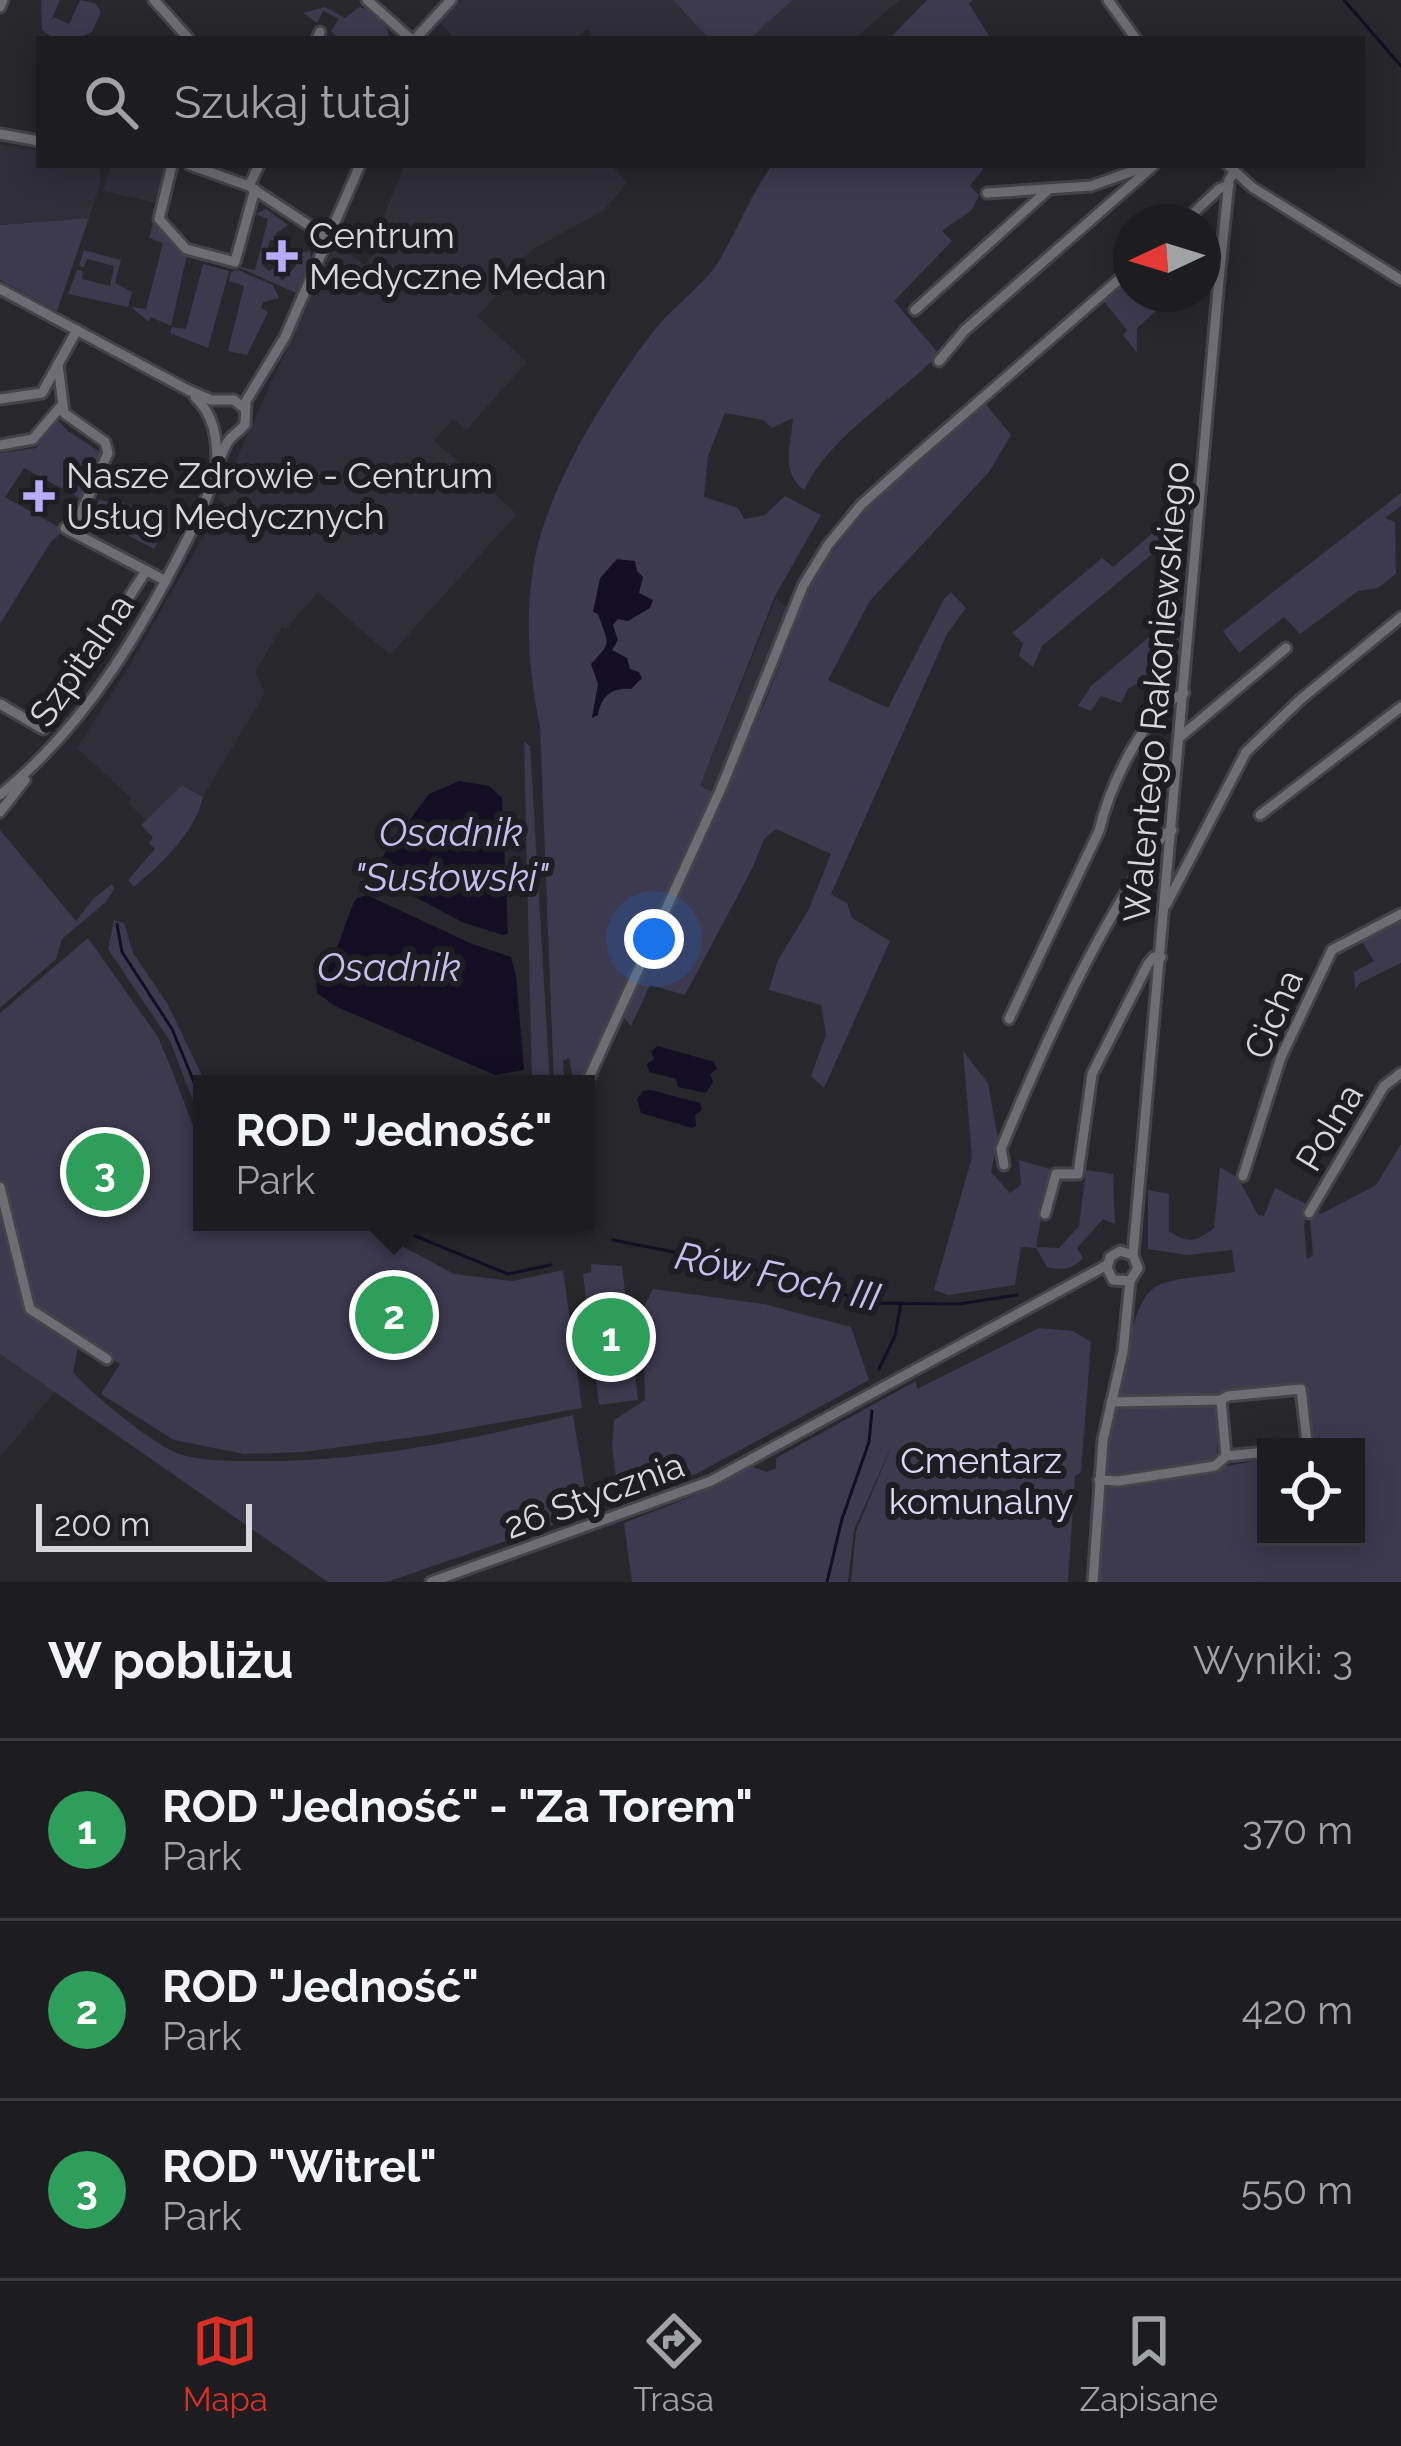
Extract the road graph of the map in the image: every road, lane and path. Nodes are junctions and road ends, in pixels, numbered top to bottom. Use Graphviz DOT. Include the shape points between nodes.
graph roads {
  1 [pos="154,0"];
  2 [pos="367,0"];
  3 [pos="451,0"];
  4 [pos="1108,0"];
  5 [pos="186,36"];
  6 [pos="409,36"];
  7 [pos="416,36"];
  8 [pos="1134,36"];
  9 [pos="0,134"];
  10 [pos="36,140"];
  11 [pos="171,168"];
  12 [pos="198,168"];
  13 [pos="258,168"];
  14 [pos="359,168"];
  15 [pos="1143,168"];
  16 [pos="1149,168"];
  17 [pos="1231,169"];
  18 [pos="1228,185"];
  19 [pos="252,188"];
  20 [pos="1048,189"];
  21 [pos="987,193"];
  22 [pos="1203,204"];
  23 [pos="328,238"];
  24 [pos="1401,280"];
  25 [pos="1113,285"];
  26 [pos="0,289"];
  27 [pos="915,310"];
  28 [pos="77,330"];
  29 [pos="939,361"];
  30 [pos="58,364"];
  31 [pos="257,381"];
  32 [pos="188,390"];
  33 [pos="0,399"];
  34 [pos="226,400"];
  35 [pos="62,406"];
  36 [pos="244,408"];
  37 [pos="209,417"];
  38 [pos="216,432"];
  39 [pos="231,436"];
  40 [pos="0,445"];
  41 [pos="217,468"];
  42 [pos="146,571"];
  43 [pos="166,581"];
  44 [pos="1401,617"];
  45 [pos="1286,648"];
  46 [pos="1184,693"];
  47 [pos="0,704"];
  48 [pos="1401,707"];
  49 [pos="1180,737"];
  50 [pos="36,766"];
  51 [pos="0,795"];
  52 [pos="0,812"];
  53 [pos="1260,815"];
  54 [pos="1172,830"];
  55 [pos="1166,907"];
  56 [pos="1401,914"];
  57 [pos="1161,957"];
  58 [pos="1009,1019"];
  59 [pos="1401,1073"];
  60 [pos="590,1075"];
  61 [pos="1004,1165"];
  62 [pos="1243,1176"];
  63 [pos="0,1186"];
  64 [pos="1309,1213"];
  65 [pos="1046,1214"];
  66 [pos="1136,1218"];
  67 [pos="1120,1252"];
  68 [pos="1133,1256"];
  69 [pos="1107,1265"];
  70 [pos="1113,1280"];
  71 [pos="1130,1281"];
  72 [pos="1073,1283"];
  73 [pos="1126,1317"];
  74 [pos="107,1359"];
  75 [pos="1221,1400"];
  76 [pos="1112,1402"];
  77 [pos="1306,1438"];
  78 [pos="1257,1453"];
  79 [pos="1226,1456"];
  80 [pos="1099,1480"];
  81 [pos="431,1582"];
  82 [pos="1093,1582"];
  1 -- 5 [label="street"];
  2 -- 6 [label="street"];
  3 -- 7 [label="street"];
  4 -- 8 [label="street"];
  9 -- 10 [label="street"];
  11 -- 19 [label="street" via="159,219 186,249 235,262"];
  12 -- 19 [label="street"];
  13 -- 19 [label="street"];
  14 -- 23 [label="street"];
  15 -- 20 [label="street" via="1091,186"];
  16 -- 29 [label="street"];
  17 -- 18 [label="street, Walentego Rakoniewskiego"];
  17 -- 24 [label="street"];
  18 -- 22 [label="street"];
  18 -- 46 [label="street, Walentego Rakoniewskiego"];
  19 -- 23 [label="street"];
  20 -- 21 [label="street"];
  20 -- 27 [label="street"];
  23 -- 31 [label="street"];
  25 -- 60 [label="street" via="877,490 828,545 803,586"];
  26 -- 28 [label="street"];
  28 -- 30 [label="street"];
  28 -- 32 [label="street"];
  30 -- 33 [label="street" via="42,393"];
  30 -- 35 [label="street"];
  31 -- 34 [label="street"];
  31 -- 36 [label="street"];
  32 -- 34 [label="street"];
  32 -- 37 [label="street"];
  34 -- 36 [label="street"];
  34 -- 37 [label="street"];
  35 -- 40 [label="street" via="33,439"];
  35 -- 42 [label="street, Szpitalna" via="108,449 69,530"];
  36 -- 39 [label="street" via="245,424"];
  37 -- 38 [label="street"];
  38 -- 39 [label="street"];
  38 -- 41 [label="street, Szpitalna"];
  39 -- 41 [label="street, Szpitalna"];
  41 -- 43 [label="street, Szpitalna"];
  42 -- 43 [label="street, Szpitalna"];
  42 -- 47 [label="street" via="43,729"];
  43 -- 50 [label="street, Szpitalna" via="93,701"];
  44 -- 55 [label="street" via="1246,752"];
  45 -- 49 [label="street"];
  46 -- 49 [label="street, Walentego Rakoniewskiego"];
  46 -- 58 [label="street" via="1139,737"];
  48 -- 53 [label="street"];
  49 -- 54 [label="street, Walentego Rakoniewskiego"];
  50 -- 51 [label="street, Szpitalna"];
  50 -- 52 [label="street, Szpitalna"];
  54 -- 55 [label="street, Walentego Rakoniewskiego"];
  54 -- 61 [label="street" via="1125,890 1052,1032 1001,1149"];
  55 -- 57 [label="street, Walentego Rakoniewskiego"];
  56 -- 62 [label="street, Cicha" via="1332,950 1281,1057"];
  57 -- 65 [label="street" via="1148,964 1092,1074 1079,1171 1056,1174"];
  57 -- 66 [label="street, Walentego Rakoniewskiego"];
  59 -- 64 [label="street, Polna" via="1384,1086"];
  63 -- 74 [label="street" via="30,1309"];
  66 -- 67 [label="street, Walentego Rakoniewskiego"];
  66 -- 68 [label="street, Walentego Rakoniewskiego"];
  67 -- 68 [label="street"];
  67 -- 69 [label="street"];
  68 -- 71 [label="street" via="1138,1268"];
  69 -- 70 [label="street"];
  69 -- 72 [label="street, 26 Stycznia"];
  70 -- 71 [label="street"];
  70 -- 72 [label="street, 26 Stycznia"];
  70 -- 73 [label="street"];
  71 -- 73 [label="street"];
  72 -- 81 [label="street, 26 Stycznia" via="670,1499"];
  73 -- 76 [label="street"];
  75 -- 76 [label="street"];
  75 -- 77 [label="street" via="1300,1389"];
  75 -- 79 [label="street"];
  76 -- 80 [label="street"];
  78 -- 79 [label="street"];
  79 -- 80 [label="street" via="1215,1466"];
  80 -- 82 [label="street"];
}
